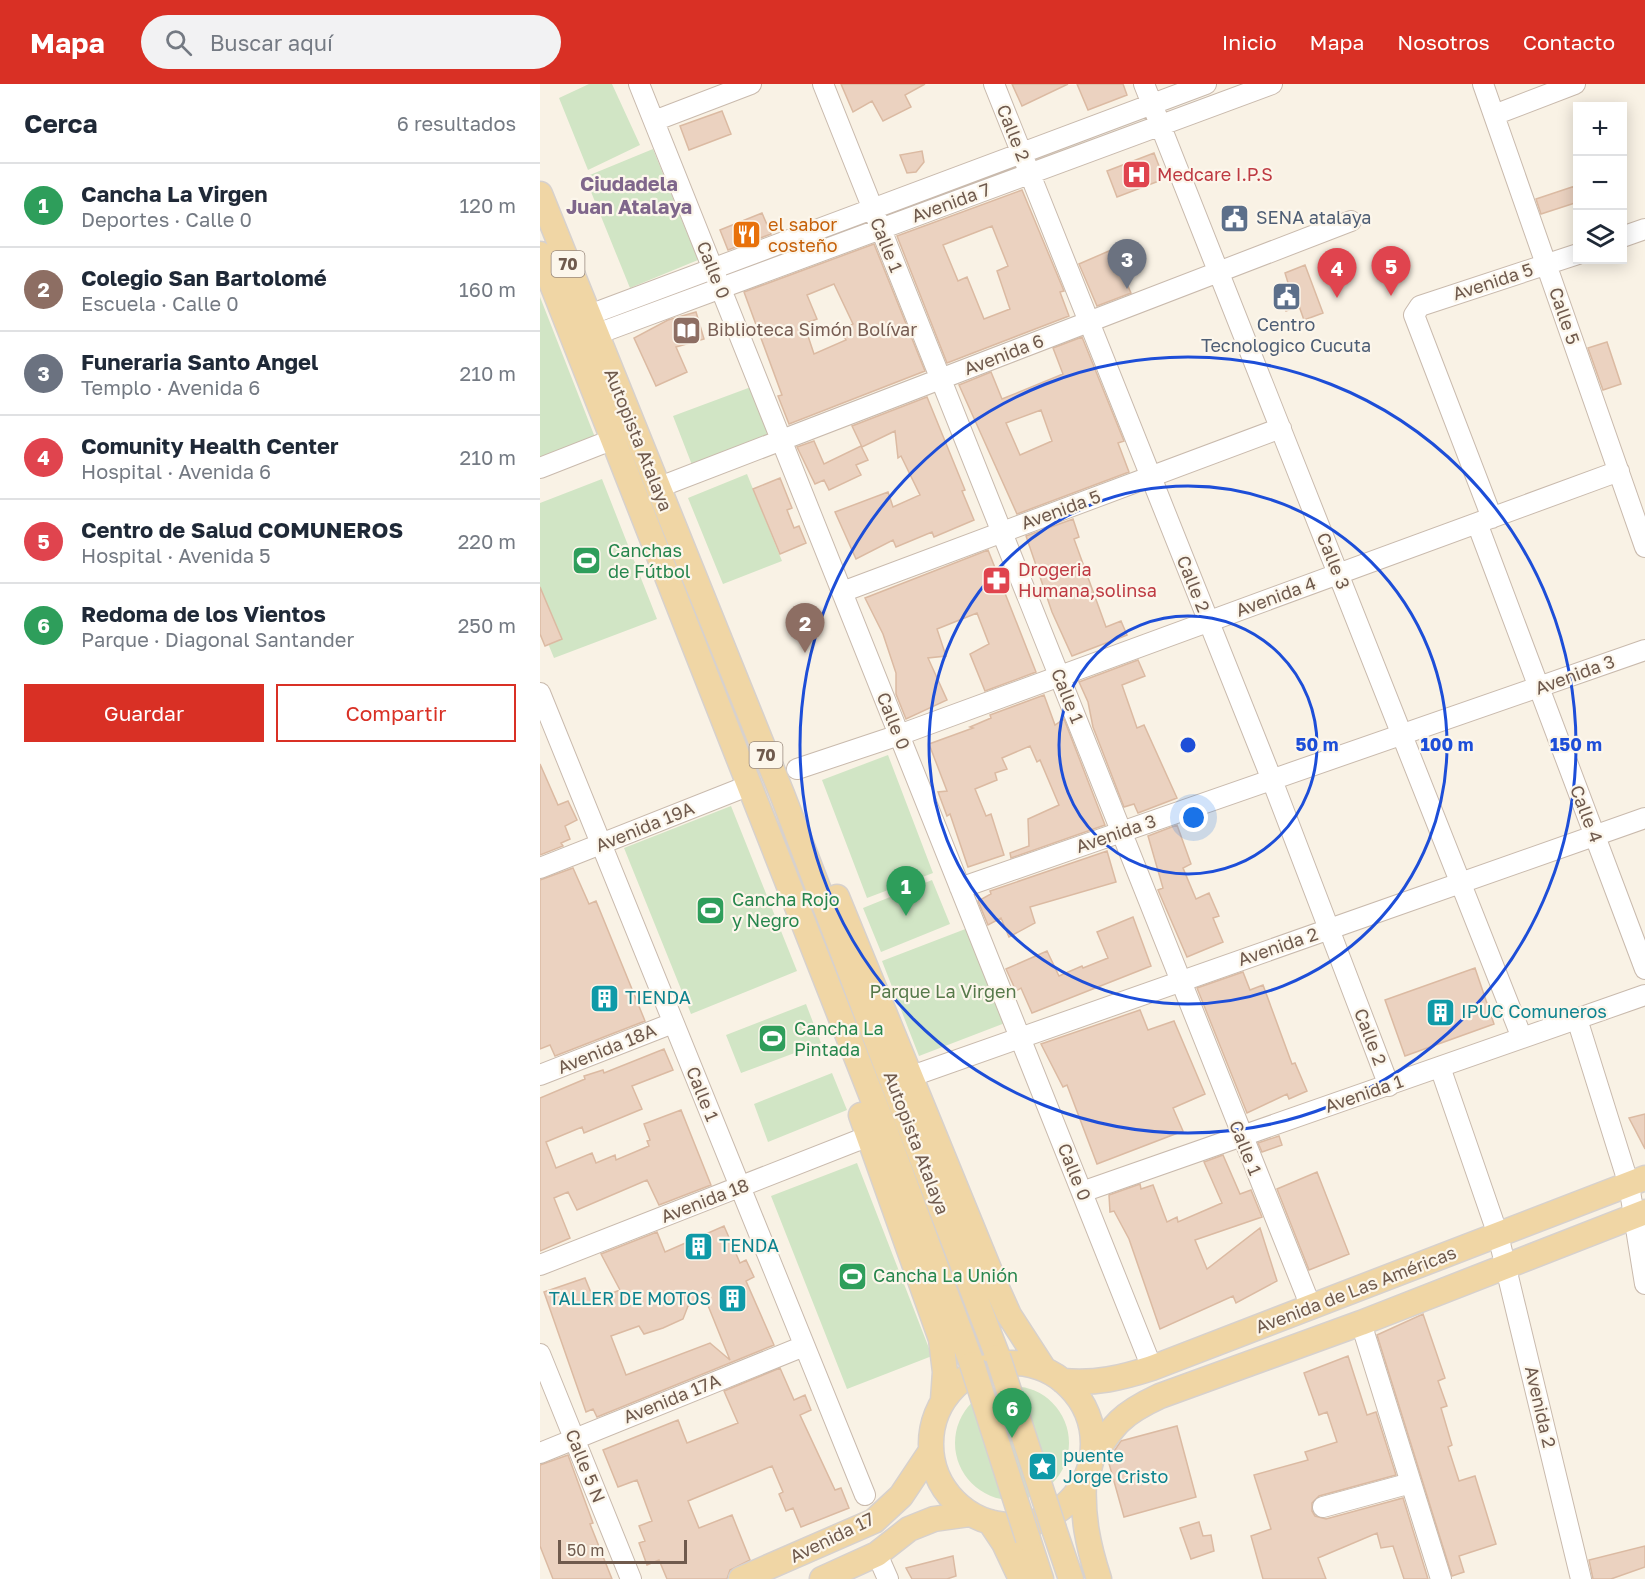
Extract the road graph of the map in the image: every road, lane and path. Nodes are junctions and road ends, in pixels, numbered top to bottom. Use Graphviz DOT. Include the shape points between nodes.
graph roads {
  1 [pos="639,84"];
  2 [pos="751,84"];
  3 [pos="823,84"];
  4 [pos="994,84"];
  5 [pos="1144,84"];
  6 [pos="1206,84"];
  7 [pos="1272,84"];
  8 [pos="1483,84"];
  9 [pos="1575,84"];
  10 [pos="1152,104"];
  11 [pos="1494,115"];
  12 [pos="654,121"];
  13 [pos="1161,125"];
  14 [pos="1021,153"];
  15 [pos="1029,174"];
  16 [pos="540,194"];
  17 [pos="872,209"];
  18 [pos="1352,221"];
  19 [pos="1645,229"];
  20 [pos="879,230"];
  21 [pos="1627,236"];
  22 [pos="540,254"];
  23 [pos="1573,256"];
  24 [pos="1546,265"];
  25 [pos="712,268"];
  26 [pos="1219,273"];
  27 [pos="721,289"];
  28 [pos="1414,315"];
  29 [pos="1090,323"];
  30 [pos="592,325"];
  31 [pos="940,379"];
  32 [pos="1281,428"];
  33 [pos="614,439"];
  34 [pos="781,440"];
  35 [pos="540,468"];
  36 [pos="1619,471"];
  37 [pos="1150,477"];
  38 [pos="657,488"];
  39 [pos="1638,506"];
  40 [pos="1485,520"];
  41 [pos="1001,532"];
  42 [pos="1645,547"];
  43 [pos="1338,574"];
  44 [pos="842,592"];
  45 [pos="1208,622"];
  46 [pos="1645,650"];
  47 [pos="1059,677"];
  48 [pos="1538,689"];
  49 [pos="540,693"];
  50 [pos="899,735"];
  51 [pos="1402,735"];
  52 [pos="797,769"];
  53 [pos="1272,780"];
  54 [pos="750,784"];
  55 [pos="1645,818"];
  56 [pos="767,829"];
  57 [pos="797,832"];
  58 [pos="1122,832"];
  59 [pos="1595,836"];
  60 [pos="601,844"];
  61 [pos="540,868"];
  62 [pos="1461,883"];
  63 [pos="960,888"];
  64 [pos="1329,929"];
  65 [pos="1645,969"];
  66 [pos="1180,981"];
  67 [pos="1645,995"];
  68 [pos="1578,1019"];
  69 [pos="673,1023"];
  70 [pos="1020,1038"];
  71 [pos="1522,1038"];
  72 [pos="1440,1067"];
  73 [pos="540,1075"];
  74 [pos="912,1076"];
  75 [pos="1389,1086"];
  76 [pos="869,1136"];
  77 [pos="1241,1138"];
  78 [pos="1637,1181"];
  79 [pos="740,1187"];
  80 [pos="1082,1192"];
  81 [pos="1639,1214"];
  82 [pos="1498,1235"];
  83 [pos="540,1265"];
  84 [pos="1506,1266"];
  85 [pos="1645,1284"];
  86 [pos="1311,1307"];
  87 [pos="1360,1323"];
  88 [pos="804,1346"];
  89 [pos="540,1354"];
  90 [pos="1148,1358"];
  91 [pos="1053,1375"];
  92 [pos="943,1400"];
  93 [pos="574,1439"];
  94 [pos="931,1451"];
  95 [pos="540,1453"];
  96 [pos="1088,1470"];
  97 [pos="1411,1483"];
  98 [pos="865,1495"];
  99 [pos="1323,1507"];
  100 [pos="980,1518"];
  101 [pos="877,1554"];
  102 [pos="631,1579"];
  103 [pos="741,1579"];
  104 [pos="822,1579"];
  105 [pos="888,1579"];
  106 [pos="1021,1579"];
  107 [pos="1041,1579"];
  108 [pos="1071,1579"];
  109 [pos="1099,1579"];
  110 [pos="1441,1579"];
  111 [pos="1581,1579"];
  1 -- 12 [label="street, Calle 0"];
  2 -- 12 [label="street"];
  3 -- 17 [label="street, Calle 1"];
  4 -- 14 [label="street, Calle 2"];
  5 -- 10 [label="street, Calle 3"];
  6 -- 10 [label="street, Avenida 7"];
  7 -- 13 [label="street, Avenida 7"];
  8 -- 11 [label="street, Calle 5"];
  9 -- 11 [label="street"];
  10 -- 13 [label="street, Calle 3"];
  10 -- 14 [label="street, Avenida 7"];
  11 -- 24 [label="street, Calle 5"];
  12 -- 25 [label="street, Calle 0"];
  13 -- 15 [label="street, Avenida 7"];
  13 -- 26 [label="street, Calle 3"];
  14 -- 15 [label="street, Calle 2"];
  14 -- 17 [label="street, Avenida 7"];
  15 -- 20 [label="street, Avenida 7"];
  15 -- 29 [label="street, Calle 2"];
  16 -- 30 [label="main road, Autopista Atalaya / 70"];
  17 -- 20 [label="street, Calle 1"];
  17 -- 25 [label="street, Avenida 7"];
  18 -- 26 [label="street, Avenida 6"];
  19 -- 21 [label="street"];
  20 -- 27 [label="street, Avenida 7"];
  20 -- 31 [label="street, Calle 1"];
  22 -- 33 [label="main road, Autopista Atalaya / 70"];
  23 -- 24 [label="street, Avenida 5"];
  24 -- 28 [label="street, Avenida 5" via="1420,306"];
  24 -- 36 [label="street, Calle 5"];
  25 -- 27 [label="street, Calle 0"];
  25 -- 30 [label="street, Avenida 7"];
  26 -- 29 [label="street, Avenida 6"];
  26 -- 32 [label="street, Calle 3"];
  27 -- 30 [label="street, Avenida 7"];
  27 -- 34 [label="street, Calle 0"];
  28 -- 40 [label="street, Calle 4"];
  29 -- 31 [label="street, Avenida 6"];
  29 -- 37 [label="street, Calle 2"];
  30 -- 38 [label="main road, Autopista Atalaya / 70"];
  31 -- 34 [label="street, Avenida 6"];
  31 -- 41 [label="street, Calle 1"];
  32 -- 37 [label="street, Avenida 5"];
  32 -- 43 [label="street, Calle 3"];
  33 -- 35 [label="street"];
  33 -- 54 [label="main road, Autopista Atalaya / 70"];
  34 -- 38 [label="street, Avenida 6"];
  34 -- 44 [label="street, Calle 0"];
  36 -- 39 [label="street, Calle 5"];
  36 -- 40 [label="street, Avenida 4"];
  37 -- 41 [label="street, Avenida 5"];
  37 -- 45 [label="street, Calle 2"];
  38 -- 57 [label="main road, Autopista Atalaya / 70"];
  39 -- 42 [label="street, Calle 5"];
  40 -- 43 [label="street, Avenida 4"];
  40 -- 48 [label="street, Calle 4"];
  41 -- 44 [label="street, Avenida 5"];
  41 -- 47 [label="street, Calle 1"];
  43 -- 45 [label="street, Avenida 4"];
  43 -- 51 [label="street, Calle 3"];
  44 -- 50 [label="street, Calle 0"];
  45 -- 47 [label="street, Avenida 4"];
  45 -- 53 [label="street, Calle 2"];
  46 -- 48 [label="street, Avenida 3"];
  47 -- 50 [label="street, Avenida 4"];
  47 -- 58 [label="street, Calle 1"];
  48 -- 51 [label="street, Avenida 3"];
  48 -- 59 [label="street, Calle 4"];
  49 -- 60 [label="street, Calle 1"];
  50 -- 52 [label="street, Avenida 4"];
  50 -- 63 [label="street, Calle 0"];
  51 -- 53 [label="street, Avenida 3"];
  51 -- 62 [label="street, Calle 3"];
  53 -- 58 [label="street, Avenida 3"];
  53 -- 64 [label="street, Calle 2"];
  54 -- 56 [label="main road, Autopista Atalaya / 70"];
  54 -- 60 [label="street, Avenida 19A"];
  55 -- 59 [label="street, Avenida 2"];
  56 -- 76 [label="main road" via="769,868"];
  56 -- 107 [label="main road, Autopista Atalaya / 70, bridge" via="972,1364"];
  57 -- 74 [label="main road" via="842,905"];
  57 -- 108 [label="main road, Autopista Atalaya / 70, bridge" via="998,1357"];
  58 -- 63 [label="street, Avenida 3"];
  58 -- 66 [label="street, Calle 1"];
  59 -- 62 [label="street, Avenida 2"];
  59 -- 65 [label="street, Calle 4"];
  60 -- 61 [label="street, Avenida 19A"];
  60 -- 69 [label="street, Calle 1"];
  62 -- 64 [label="street, Avenida 2"];
  62 -- 71 [label="street, Calle 3"];
  63 -- 70 [label="street, Calle 0"];
  64 -- 66 [label="street, Avenida 2"];
  64 -- 75 [label="street, Calle 2"];
  66 -- 70 [label="street, Avenida 2"];
  66 -- 77 [label="street, Calle 1"];
  67 -- 68 [label="street, Avenida 1"];
  68 -- 71 [label="street, Avenida 1"];
  68 -- 78 [label="street"];
  69 -- 73 [label="street, Avenida 18A"];
  69 -- 79 [label="street, Calle 1"];
  70 -- 74 [label="street, Avenida 2"];
  70 -- 80 [label="street, Calle 0"];
  71 -- 72 [label="street, Avenida 1"];
  72 -- 75 [label="street, Avenida 1"];
  72 -- 82 [label="street, Avenida 2"];
  74 -- 91 [label="main road" via="1005,1306"];
  75 -- 77 [label="street, Avenida 1"];
  76 -- 79 [label="street, Avenida 18"];
  76 -- 92 [label="main road" via="941,1339"];
  77 -- 80 [label="street, Avenida 1"];
  77 -- 86 [label="street, Calle 1"];
  78 -- 81 [label="street"];
  78 -- 82 [label="main road, Avenida de Las Américas"];
  79 -- 83 [label="street, Avenida 18"];
  79 -- 88 [label="street, Calle 1"];
  80 -- 90 [label="street, Calle 0"];
  81 -- 84 [label="main road, Avenida de Las Américas"];
  81 -- 85 [label="street"];
  82 -- 84 [label="street, Avenida 2"];
  82 -- 86 [label="main road, Avenida de Las Américas"];
  84 -- 87 [label="main road, Avenida de Las Américas"];
  84 -- 111 [label="street, Avenida 2"];
  86 -- 91 [label="main road, Avenida de Las Américas" via="1118,1379 1092,1383"];
  87 -- 96 [label="main road, Avenida de Las Américas" via="1130,1410 1112,1427"];
  87 -- 97 [label="street"];
  88 -- 93 [label="street, Avenida 17A"];
  88 -- 98 [label="street, Calle 1"];
  89 -- 93 [label="street, Calle 5 N"];
  91 -- 92 [label="main road" via="1025,1364 987,1366 962,1380"];
  91 -- 96 [label="main road" via="1078,1397 1088,1417 1092,1438"];
  92 -- 94 [label="main road" via="933,1425"];
  93 -- 95 [label="street, Avenida 17A"];
  93 -- 102 [label="street, Calle 5 N"];
  94 -- 100 [label="main road" via="937,1476 951,1498"];
  94 -- 103 [label="main road, Avenida 17" via="901,1496 874,1521"];
  96 -- 100 [label="main road" via="1064,1508 1034,1522 1012,1526"];
  96 -- 109 [label="main road" via="1082,1510"];
  97 -- 99 [label="street"];
  97 -- 110 [label="street"];
  100 -- 101 [label="main road, Avenida 17" via="934,1519 909,1529"];
  100 -- 106 [label="main road" via="1004,1543"];
  101 -- 104 [label="main road, Avenida 17"];
  101 -- 105 [label="street"];
}
